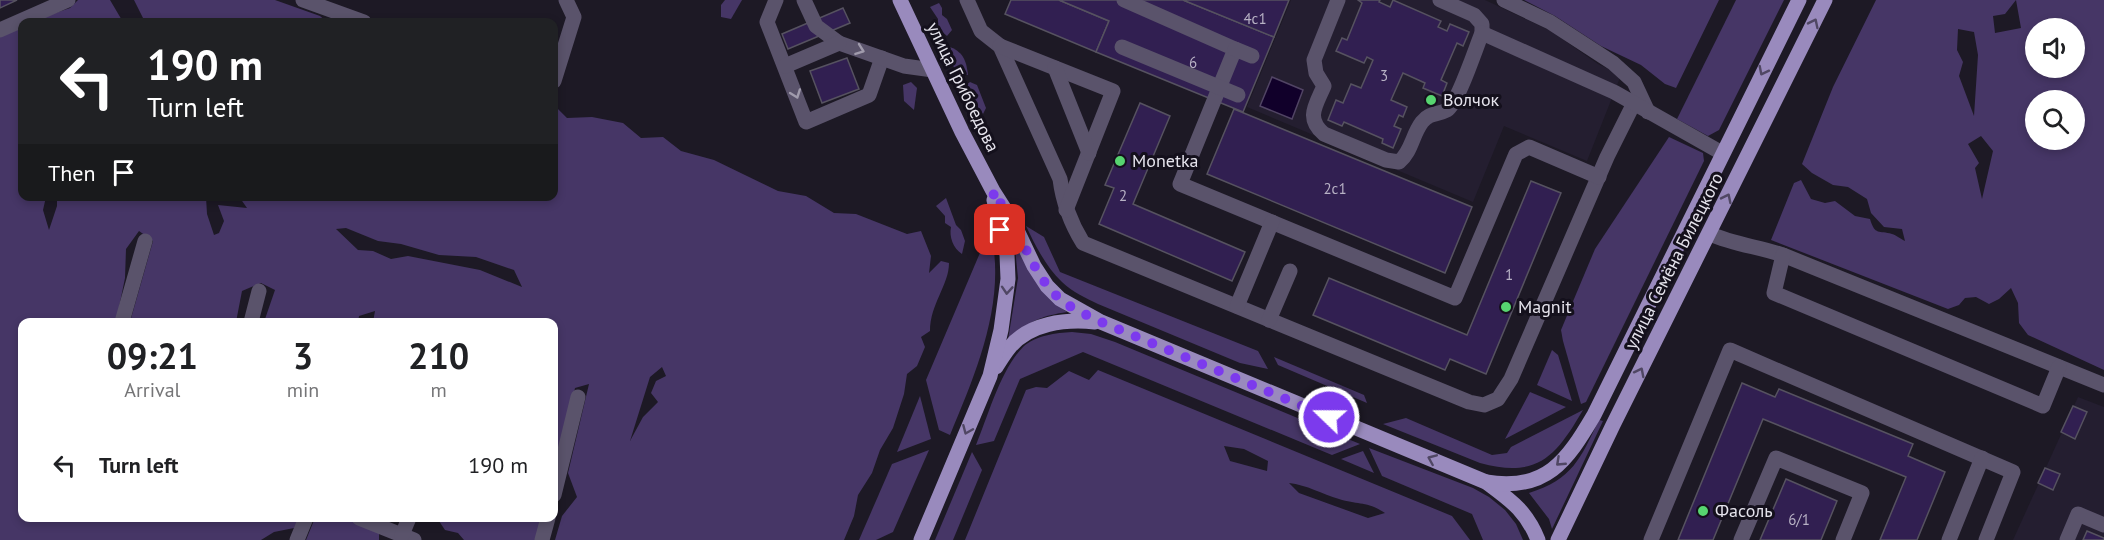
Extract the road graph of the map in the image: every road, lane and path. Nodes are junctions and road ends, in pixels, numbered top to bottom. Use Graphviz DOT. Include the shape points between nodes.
graph roads {
  1 [pos="67,0"];
  2 [pos="303,0"];
  3 [pos="567,0"];
  4 [pos="776,0"];
  5 [pos="804,0"];
  6 [pos="900,0"];
  7 [pos="967,0"];
  8 [pos="1124,0"];
  9 [pos="1338,0"];
  10 [pos="1440,0"];
  11 [pos="1504,0"];
  12 [pos="1799,0"];
  13 [pos="1825,0"];
  14 [pos="43,5"];
  15 [pos="21,18"];
  16 [pos="353,18"];
  17 [pos="18,20"];
  18 [pos="0,30"];
  19 [pos="1482,33"];
  20 [pos="839,42"];
  21 [pos="1000,46"];
  22 [pos="1122,47"];
  23 [pos="1235,49"];
  24 [pos="1252,56"];
  25 [pos="882,58"];
  26 [pos="786,66"];
  27 [pos="558,68"];
  28 [pos="1055,68"];
  29 [pos="933,70"];
  30 [pos="1219,87"];
  31 [pos="1238,95"];
  32 [pos="1634,103"];
  33 [pos="1648,112"];
  34 [pos="1089,153"];
  35 [pos="1722,153"];
  36 [pos="1599,177"];
  37 [pos="993,191"];
  38 [pos="1066,210"];
  39 [pos="1272,222"];
  40 [pos="1710,234"];
  41 [pos="145,240"];
  42 [pos="1783,255"];
  43 [pos="1290,271"];
  44 [pos="260,291"];
  45 [pos="1237,306"];
  46 [pos="123,318"];
  47 [pos="252,318"];
  48 [pos="1269,320"];
  49 [pos="1101,322"];
  50 [pos="2059,367"];
  51 [pos="990,376"];
  52 [pos="2104,385"];
  53 [pos="578,397"];
  54 [pos="1982,458"];
  55 [pos="558,479"];
  56 [pos="1486,482"];
  57 [pos="304,522"];
  58 [pos="369,522"];
  59 [pos="409,522"];
  60 [pos="547,522"];
  61 [pos="2104,525"];
  62 [pos="408,538"];
  63 [pos="297,540"];
  64 [pos="542,540"];
  65 [pos="921,540"];
  66 [pos="1538,540"];
  67 [pos="1558,540"];
  68 [pos="1650,540"];
  69 [pos="1741,540"];
  70 [pos="1843,540"];
  71 [pos="1950,540"];
  72 [pos="1986,540"];
  73 [pos="2067,540"];
  1 -- 14 [label="street"];
  2 -- 16 [label="street"];
  3 -- 27 [label="street" via="574,17"];
  4 -- 26 [label="street" via="768,22"];
  5 -- 20 [label="street" via="816,26"];
  6 -- 29 [label="main road, улица Грибоедова"];
  7 -- 21 [label="street" via="981,31"];
  8 -- 23 [label="street"];
  9 -- 19 [label="street" via="1314,60 1324,86 1312,114 1316,127 1324,134 1386,160 1399,162 1406,156 1421,123 1432,114 1447,110 1456,98"];
  10 -- 19 [label="street" via="1473,15 1482,24"];
  11 -- 33 [label="street" via="1550,22 1613,63 1634,82"];
  12 -- 35 [label="main road, улица Семёна Билецкого, one-way"];
  40 -- 13 [label="main road, улица Семёна Билецкого, one-way"];
  14 -- 15 [label="street"];
  17 -- 18 [label="street"];
  19 -- 32 [label="street"];
  20 -- 25 [label="street, one-way"];
  20 -- 26 [label="street"];
  21 -- 28 [label="street"];
  21 -- 38 [label="street" via="1060,178"];
  22 -- 30 [label="street"];
  23 -- 24 [label="street"];
  23 -- 30 [label="street"];
  26 -- 25 [label="street, one-way" via="806,122 869,95"];
  25 -- 29 [label="street"];
  28 -- 34 [label="street"];
  28 -- 34 [label="street" via="1113,91"];
  29 -- 37 [label="main road, улица Грибоедова"];
  30 -- 31 [label="street"];
  30 -- 39 [label="street" via="1180,184"];
  32 -- 33 [label="street"];
  32 -- 36 [label="street"];
  33 -- 35 [label="street"];
  34 -- 38 [label="street"];
  35 -- 56 [label="main road, улица Семёна Билецкого, one-way" via="1574,448 1560,464 1530,480 1502,485"];
  36 -- 39 [label="street" via="1528,147 1515,154 1455,298"];
  36 -- 48 [label="street" via="1529,340 1498,399 1484,405 1469,402"];
  37 -- 49 [label="main road" via="1047,286 1060,299"];
  37 -- 51 [label="main road, one-way" via="1008,279"];
  38 -- 45 [label="street" via="1083,243"];
  39 -- 45 [label="street"];
  40 -- 42 [label="street"];
  67 -- 40 [label="main road, улица Семёна Билецкого, one-way"];
  41 -- 46 [label="street"];
  42 -- 50 [label="street"];
  42 -- 50 [label="street" via="1774,293 2043,406"];
  43 -- 48 [label="street"];
  44 -- 47 [label="street"];
  45 -- 48 [label="street"];
  49 -- 51 [label="main road" via="1078,320 1038,328 1009,347"];
  56 -- 49 [label="main road, one-way"];
  50 -- 52 [label="street"];
  51 -- 65 [label="main road, one-way"];
  53 -- 55 [label="street"];
  54 -- 68 [label="street" via="1730,350"];
  54 -- 71 [label="street"];
  54 -- 72 [label="street" via="2013,472"];
  56 -- 66 [label="main road" via="1526,514"];
  57 -- 63 [label="street"];
  58 -- 62 [label="street"];
  59 -- 62 [label="street"];
  60 -- 64 [label="street"];
  61 -- 73 [label="street" via="2078,514"];
  69 -- 70 [label="street" via="1776,458 1862,493"];
}
